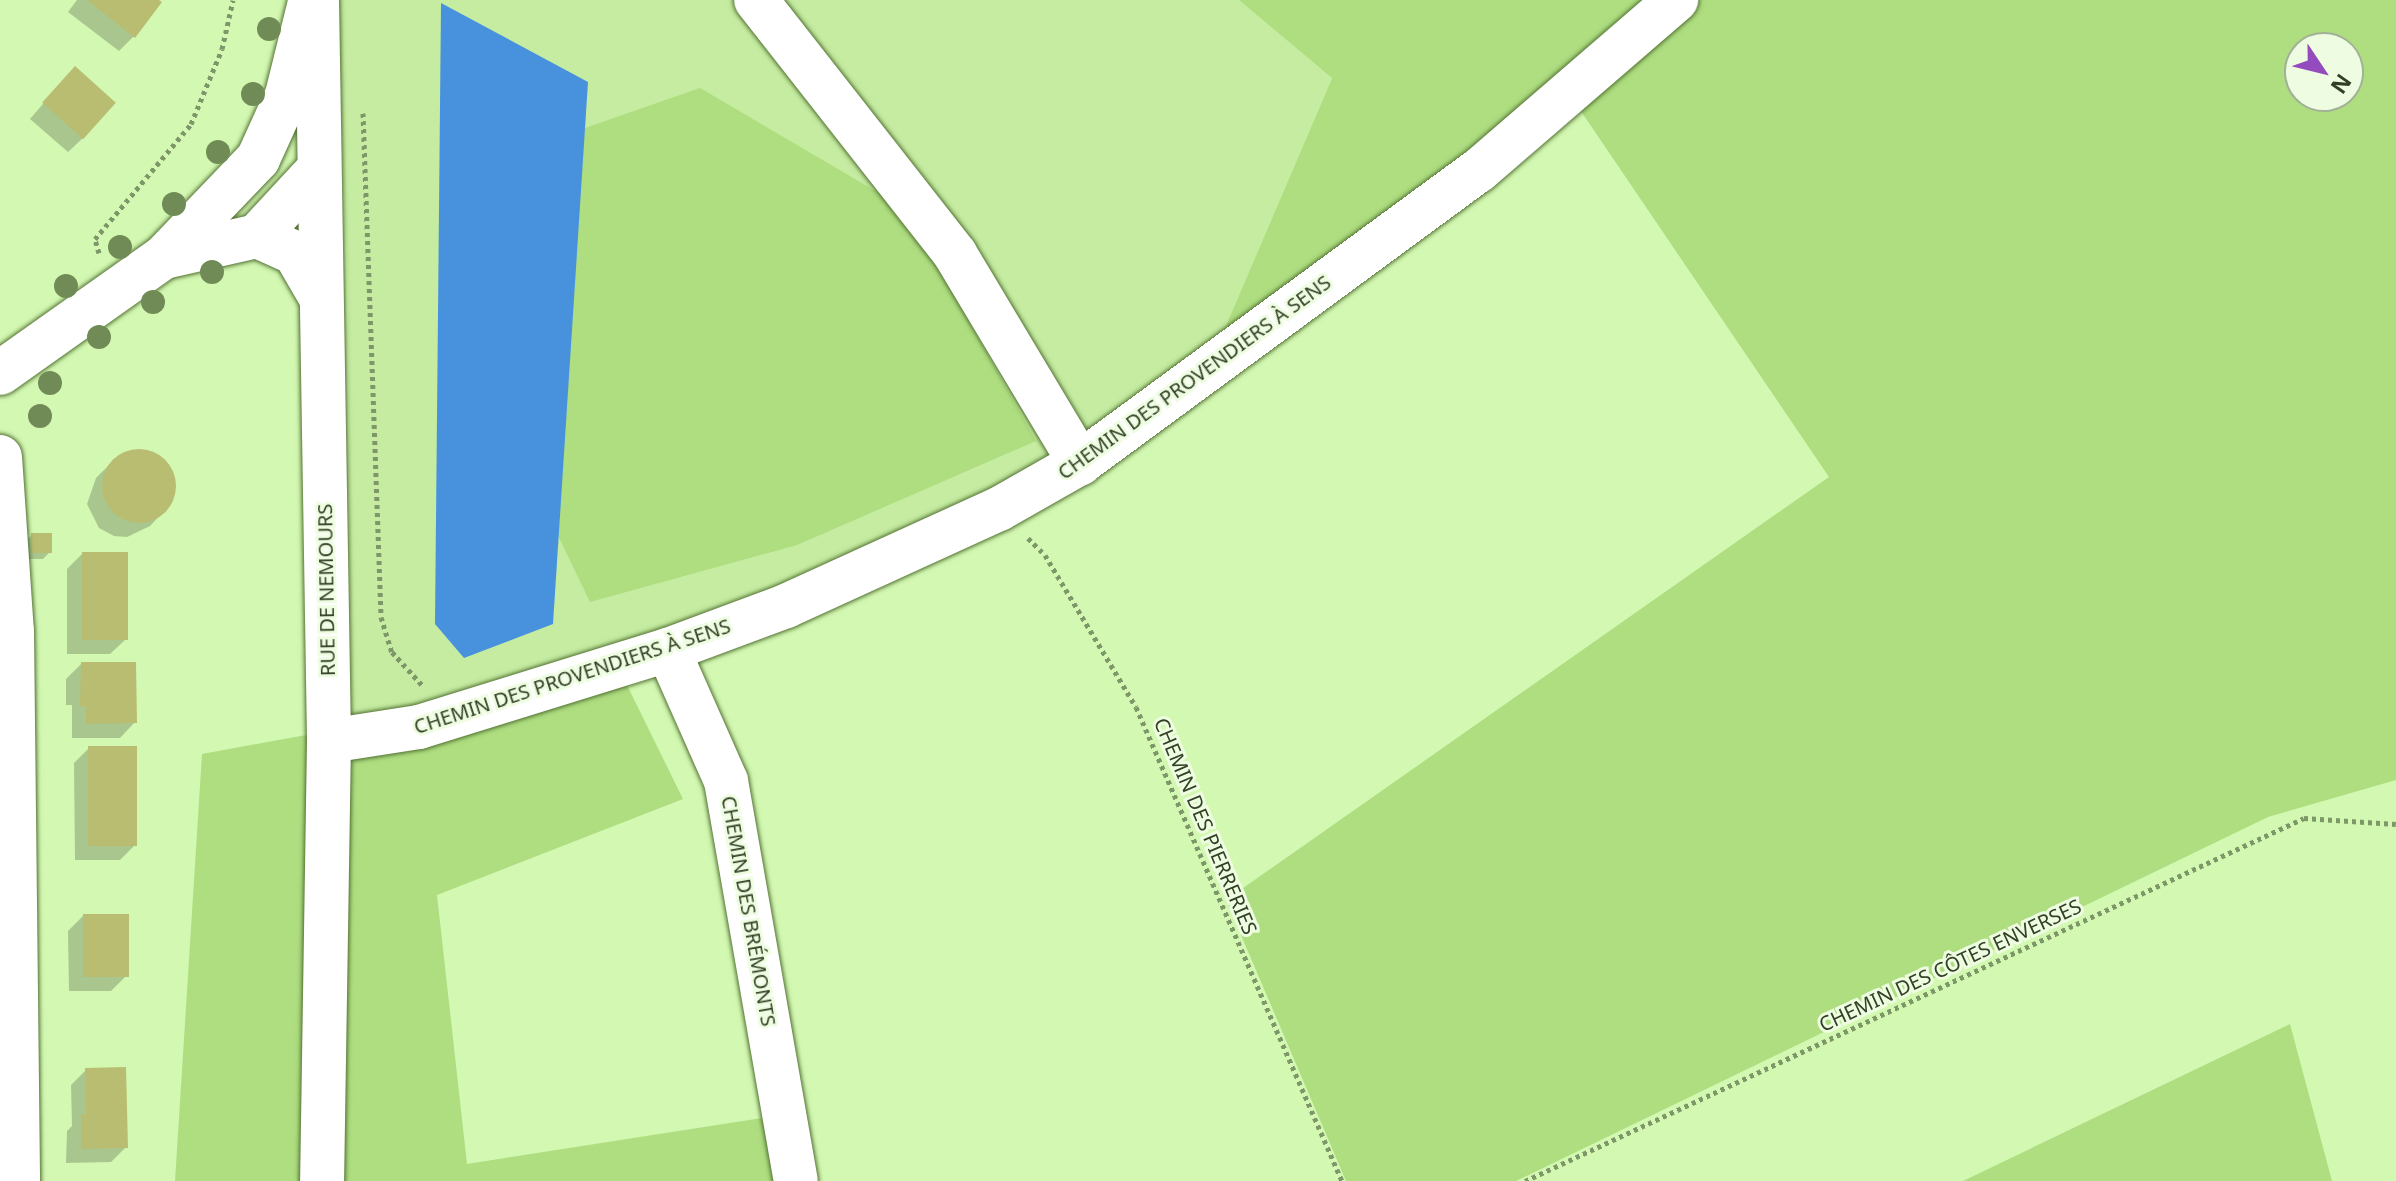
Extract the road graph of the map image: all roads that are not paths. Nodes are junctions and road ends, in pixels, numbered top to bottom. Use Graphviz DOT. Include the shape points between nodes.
graph roads {
  1 [pos="314,0"];
  2 [pos="756,0"];
  3 [pos="1676,0"];
  4 [pos="258,159"];
  5 [pos="319,169"];
  6 [pos="257,236"];
  7 [pos="164,257"];
  8 [pos="320,296"];
  9 [pos="0,373"];
  10 [pos="0,457"];
  11 [pos="1080,463"];
  12 [pos="668,650"];
  13 [pos="329,741"];
  14 [pos="7,973"];
  15 [pos="18,1181"];
  16 [pos="322,1181"];
  17 [pos="796,1181"];
  1 -- 4 [label="street" via="287,95"];
  1 -- 5 [label="street, RUE DE NEMOURS"];
  2 -- 11 [label="street" via="955,254"];
  3 -- 11 [label="street, CHEMIN DES PROVENDIERS À SENS" via="1478,171"];
  4 -- 5 [label="street"];
  4 -- 7 [label="street"];
  5 -- 6 [label="street"];
  5 -- 8 [label="street, RUE DE NEMOURS"];
  6 -- 7 [label="street"];
  6 -- 8 [label="street" via="295,253"];
  7 -- 9 [label="street"];
  8 -- 13 [label="street, RUE DE NEMOURS"];
  10 -- 14 [label="street" via="12,631"];
  11 -- 12 [label="street, CHEMIN DES PROVENDIERS À SENS" via="999,509 786,606"];
  12 -- 13 [label="street, CHEMIN DES PROVENDIERS À SENS" via="419,727"];
  12 -- 17 [label="street, CHEMIN DES BRÉMONTS" via="726,781"];
  13 -- 16 [label="street, RUE DE NEMOURS"];
  14 -- 15 [label="street"];
}
